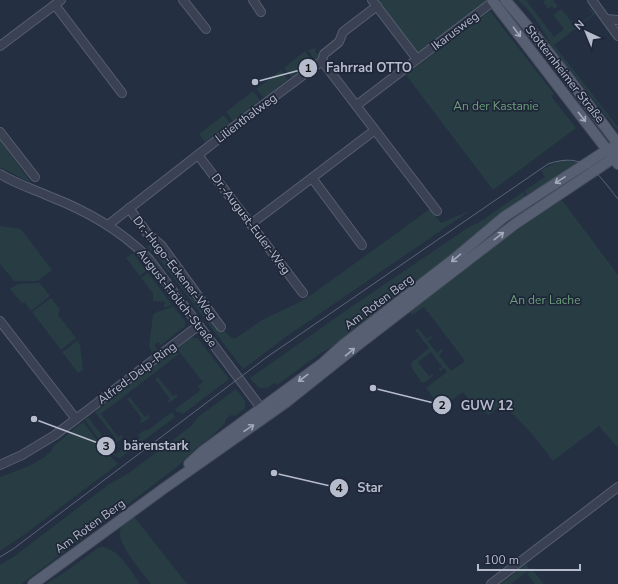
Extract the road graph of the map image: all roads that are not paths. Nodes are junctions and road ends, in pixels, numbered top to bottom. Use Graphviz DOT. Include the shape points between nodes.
graph roads {
  1 [pos="184,0"];
  2 [pos="253,0"];
  3 [pos="493,0"];
  4 [pos="505,0"];
  5 [pos="592,0"];
  6 [pos="58,2"];
  7 [pos="374,3"];
  8 [pos="261,12"];
  9 [pos="606,19"];
  10 [pos="618,20"];
  11 [pos="206,29"];
  12 [pos="618,36"];
  13 [pos="0,46"];
  14 [pos="417,59"];
  15 [pos="322,61"];
  16 [pos="122,93"];
  17 [pos="357,106"];
  18 [pos="375,130"];
  19 [pos="0,132"];
  20 [pos="618,145"];
  21 [pos="198,155"];
  22 [pos="614,157"];
  23 [pos="0,174"];
  24 [pos="35,177"];
  25 [pos="312,178"];
  26 [pos="129,208"];
  27 [pos="437,211"];
  28 [pos="251,224"];
  29 [pos="108,225"];
  30 [pos="362,245"];
  31 [pos="303,293"];
  32 [pos="0,321"];
  33 [pos="198,326"];
  34 [pos="221,327"];
  35 [pos="264,412"];
  36 [pos="76,419"];
  37 [pos="0,464"];
  38 [pos="618,487"];
  39 [pos="33,584"];
  40 [pos="491,584"];
  1 -- 11 [label="street"];
  2 -- 8 [label="street"];
  3 -- 14 [label="street, Ikarusweg"];
  3 -- 22 [label="main road, Stotternheimer Straße, one-way"];
  4 -- 20 [label="main road, Stotternheimer Straße"];
  5 -- 9 [label="street"];
  6 -- 13 [label="street"];
  6 -- 16 [label="street"];
  7 -- 14 [label="street"];
  7 -- 15 [label="street, Lilienthalweg" via="343,32 339,42 324,54"];
  9 -- 10 [label="street"];
  9 -- 12 [label="street"];
  14 -- 17 [label="street, Ikarusweg"];
  15 -- 17 [label="street"];
  15 -- 21 [label="street, Lilienthalweg"];
  17 -- 18 [label="street"];
  18 -- 25 [label="street"];
  18 -- 27 [label="street"];
  19 -- 24 [label="street"];
  20 -- 22 [label="main road, Am Roten Berg"];
  21 -- 26 [label="street, Lilienthalweg"];
  21 -- 28 [label="street, Dr.-August-Euler-Weg"];
  22 -- 35 [label="main road, Am Roten Berg" via="526,202 504,217"];
  23 -- 29 [label="street, August-Frölich-Straße"];
  25 -- 28 [label="street"];
  25 -- 30 [label="street"];
  26 -- 29 [label="street, Lilienthalweg"];
  26 -- 34 [label="street, Dr.-Hugo-Eckener-Weg" via="147,233 161,245"];
  28 -- 31 [label="street, Dr.-August-Euler-Weg"];
  29 -- 33 [label="street, August-Frölich-Straße" via="137,246 149,259"];
  32 -- 36 [label="street"];
  33 -- 35 [label="street, August-Frölich-Straße"];
  33 -- 36 [label="street, Alfred-Delp-Ring"];
  35 -- 39 [label="main road, Am Roten Berg"];
  36 -- 37 [label="street, Alfred-Delp-Ring" via="33,449"];
  38 -- 40 [label="street"];
}
